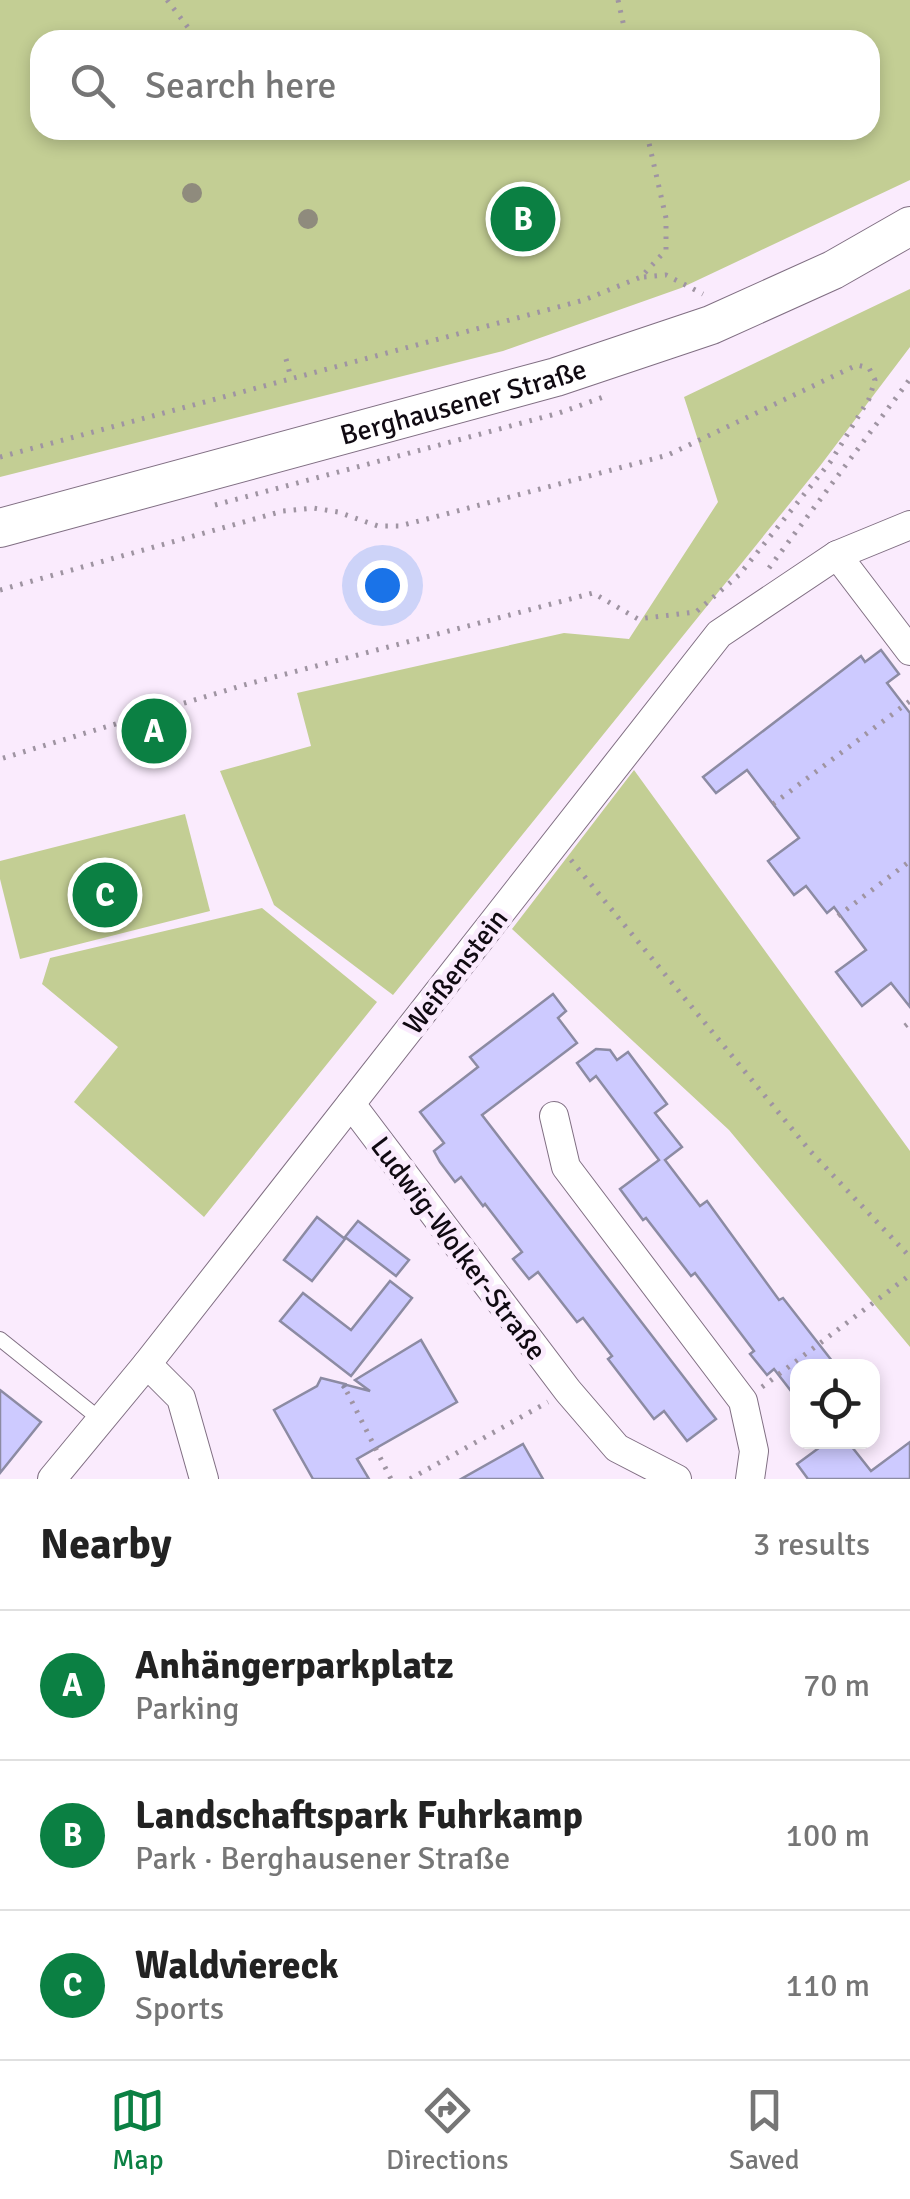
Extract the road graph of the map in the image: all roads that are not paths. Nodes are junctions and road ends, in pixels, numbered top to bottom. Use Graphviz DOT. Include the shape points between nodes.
graph roads {
  1 [pos="910,226"];
  2 [pos="910,525"];
  3 [pos="0,528"];
  4 [pos="837,555"];
  5 [pos="910,651"];
  6 [pos="350,1104"];
  7 [pos="554,1116"];
  8 [pos="0,1339"];
  9 [pos="147,1364"];
  10 [pos="100,1420"];
  11 [pos="52,1479"];
  12 [pos="204,1479"];
  13 [pos="677,1479"];
  14 [pos="750,1479"];
  1 -- 3 [label="main road, Berghausener Straße" via="833,270 711,324 556,377"];
  2 -- 4 [label="street, Weißenstein"];
  4 -- 5 [label="street"];
  4 -- 6 [label="street, Weißenstein" via="719,634"];
  6 -- 9 [label="street, Weißenstein"];
  6 -- 13 [label="street, Ludwig-Wolker-Straße" via="568,1391 618,1448"];
  7 -- 14 [label="street" via="566,1168 743,1401 754,1451"];
  8 -- 10 [label="lane"];
  9 -- 10 [label="street, Weißenstein"];
  9 -- 12 [label="street" via="181,1398"];
  10 -- 11 [label="street, Weißenstein"];
}
